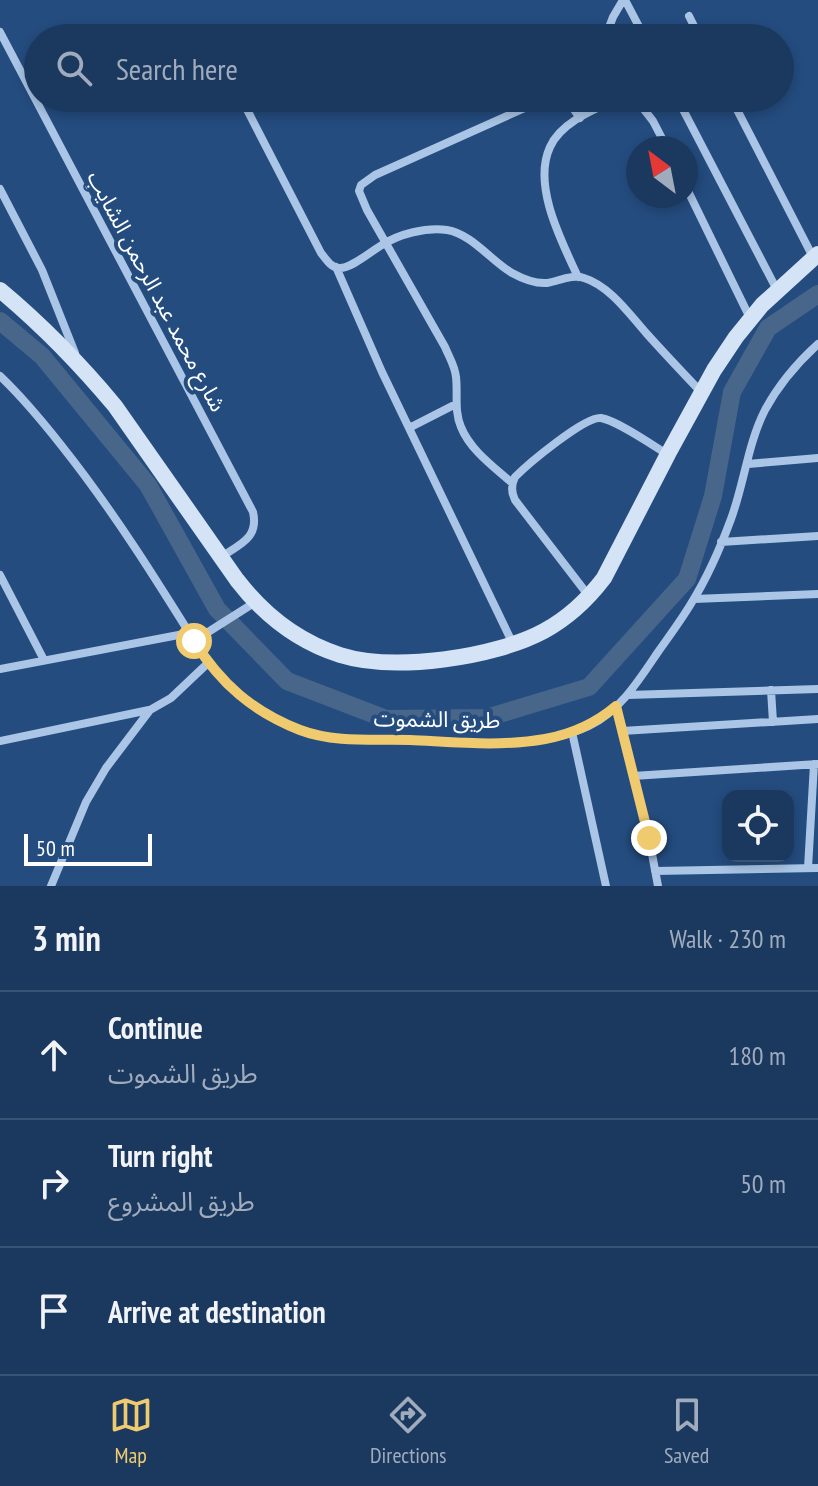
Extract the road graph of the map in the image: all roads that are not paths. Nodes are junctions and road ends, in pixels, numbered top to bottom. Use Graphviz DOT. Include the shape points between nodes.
graph roads {
  1 [pos="624,0"];
  2 [pos="689,16"];
  3 [pos="610,24"];
  4 [pos="637,24"];
  5 [pos="693,24"];
  6 [pos="0,32"];
  7 [pos="24,78"];
  8 [pos="42,112"];
  9 [pos="248,112"];
  10 [pos="516,112"];
  11 [pos="576,112"];
  12 [pos="592,112"];
  13 [pos="646,112"];
  14 [pos="684,112"];
  15 [pos="739,112"];
  16 [pos="580,118"];
  17 [pos="661,136"];
  18 [pos="0,189"];
  19 [pos="696,208"];
  20 [pos="386,242"];
  21 [pos="816,256"];
  22 [pos="336,267"];
  23 [pos="578,277"];
  24 [pos="0,290"];
  25 [pos="777,290"];
  26 [pos="751,319"];
  27 [pos="818,344"];
  28 [pos="78,362"];
  29 [pos="0,376"];
  30 [pos="702,393"];
  31 [pos="456,404"];
  32 [pos="409,428"];
  33 [pos="668,454"];
  34 [pos="818,458"];
  35 [pos="748,464"];
  36 [pos="512,483"];
  37 [pos="818,536"];
  38 [pos="721,542"];
  39 [pos="220,557"];
  40 [pos="0,575"];
  41 [pos="818,594"];
  42 [pos="589,597"];
  43 [pos="694,599"];
  44 [pos="254,603"];
  45 [pos="192,637"];
  46 [pos="513,644"];
  47 [pos="44,660"];
  48 [pos="208,663"];
  49 [pos="0,669"];
  50 [pos="818,689"];
  51 [pos="771,690"];
  52 [pos="628,695"];
  53 [pos="616,706"];
  54 [pos="150,710"];
  55 [pos="818,719"];
  56 [pos="773,722"];
  57 [pos="622,731"];
  58 [pos="572,732"];
  59 [pos="0,741"];
  60 [pos="816,764"];
  61 [pos="633,776"];
  62 [pos="813,868"];
  63 [pos="655,871"];
  64 [pos="51,886"];
  65 [pos="606,886"];
  66 [pos="658,886"];
  1 -- 3 [label="street"];
  1 -- 4 [label="street"];
  2 -- 5 [label="street"];
  6 -- 7 [label="street, شارع محمد عبد الرحمن الشايب"];
  8 -- 39 [label="street, شارع محمد عبد الرحمن الشايب" via="253,512 254,531"];
  9 -- 22 [label="street" via="321,253"];
  10 -- 20 [label="street" via="361,185 362,199"];
  11 -- 16 [label="street"];
  12 -- 16 [label="street"];
  13 -- 17 [label="street"];
  14 -- 25 [label="street"];
  15 -- 21 [label="street"];
  16 -- 23 [label="street" via="550,147 545,169 553,221"];
  18 -- 28 [label="street" via="42,270"];
  19 -- 26 [label="street"];
  20 -- 22 [label="street" via="348,266"];
  20 -- 23 [label="street" via="431,229 450,230 528,280 545,283"];
  20 -- 31 [label="street" via="445,347 454,368"];
  21 -- 25 [label="street"];
  22 -- 32 [label="street"];
  23 -- 30 [label="street" via="617,301"];
  24 -- 28 [label="street"];
  25 -- 26 [label="street"];
  26 -- 30 [label="street"];
  27 -- 35 [label="street, طريق الشموت" via="764,412"];
  28 -- 39 [label="street" via="115,406"];
  29 -- 45 [label="street, طريق الشموت" via="90,482"];
  30 -- 33 [label="street"];
  31 -- 32 [label="street"];
  31 -- 36 [label="street" via="469,442"];
  32 -- 46 [label="street"];
  33 -- 36 [label="street" via="604,418 591,419"];
  33 -- 42 [label="street"];
  34 -- 35 [label="street"];
  35 -- 38 [label="street, طريق الشموت"];
  36 -- 42 [label="street" via="515,500"];
  37 -- 38 [label="street"];
  38 -- 43 [label="street, طريق الشموت"];
  39 -- 44 [label="street"];
  40 -- 47 [label="street"];
  41 -- 43 [label="street"];
  42 -- 46 [label="street" via="544,631"];
  43 -- 52 [label="street, طريق الشموت"];
  44 -- 45 [label="street"];
  44 -- 46 [label="street" via="308,642 380,662 434,661"];
  45 -- 47 [label="street"];
  45 -- 48 [label="street, طريق الشموت"];
  47 -- 49 [label="street"];
  48 -- 54 [label="street"];
  48 -- 58 [label="street, طريق الشموت" via="239,696 259,708 302,731 336,738 502,743"];
  50 -- 51 [label="street"];
  51 -- 52 [label="street"];
  51 -- 56 [label="street"];
  52 -- 53 [label="street, طريق الشموت"];
  53 -- 57 [label="street"];
  53 -- 58 [label="street, طريق الشموت"];
  54 -- 59 [label="street"];
  54 -- 64 [label="street" via="86,802"];
  55 -- 56 [label="street"];
  56 -- 57 [label="street"];
  57 -- 61 [label="street"];
  58 -- 65 [label="street"];
  60 -- 61 [label="street"];
  60 -- 62 [label="street"];
  61 -- 63 [label="street"];
  62 -- 63 [label="street"];
  63 -- 66 [label="street"];
}
